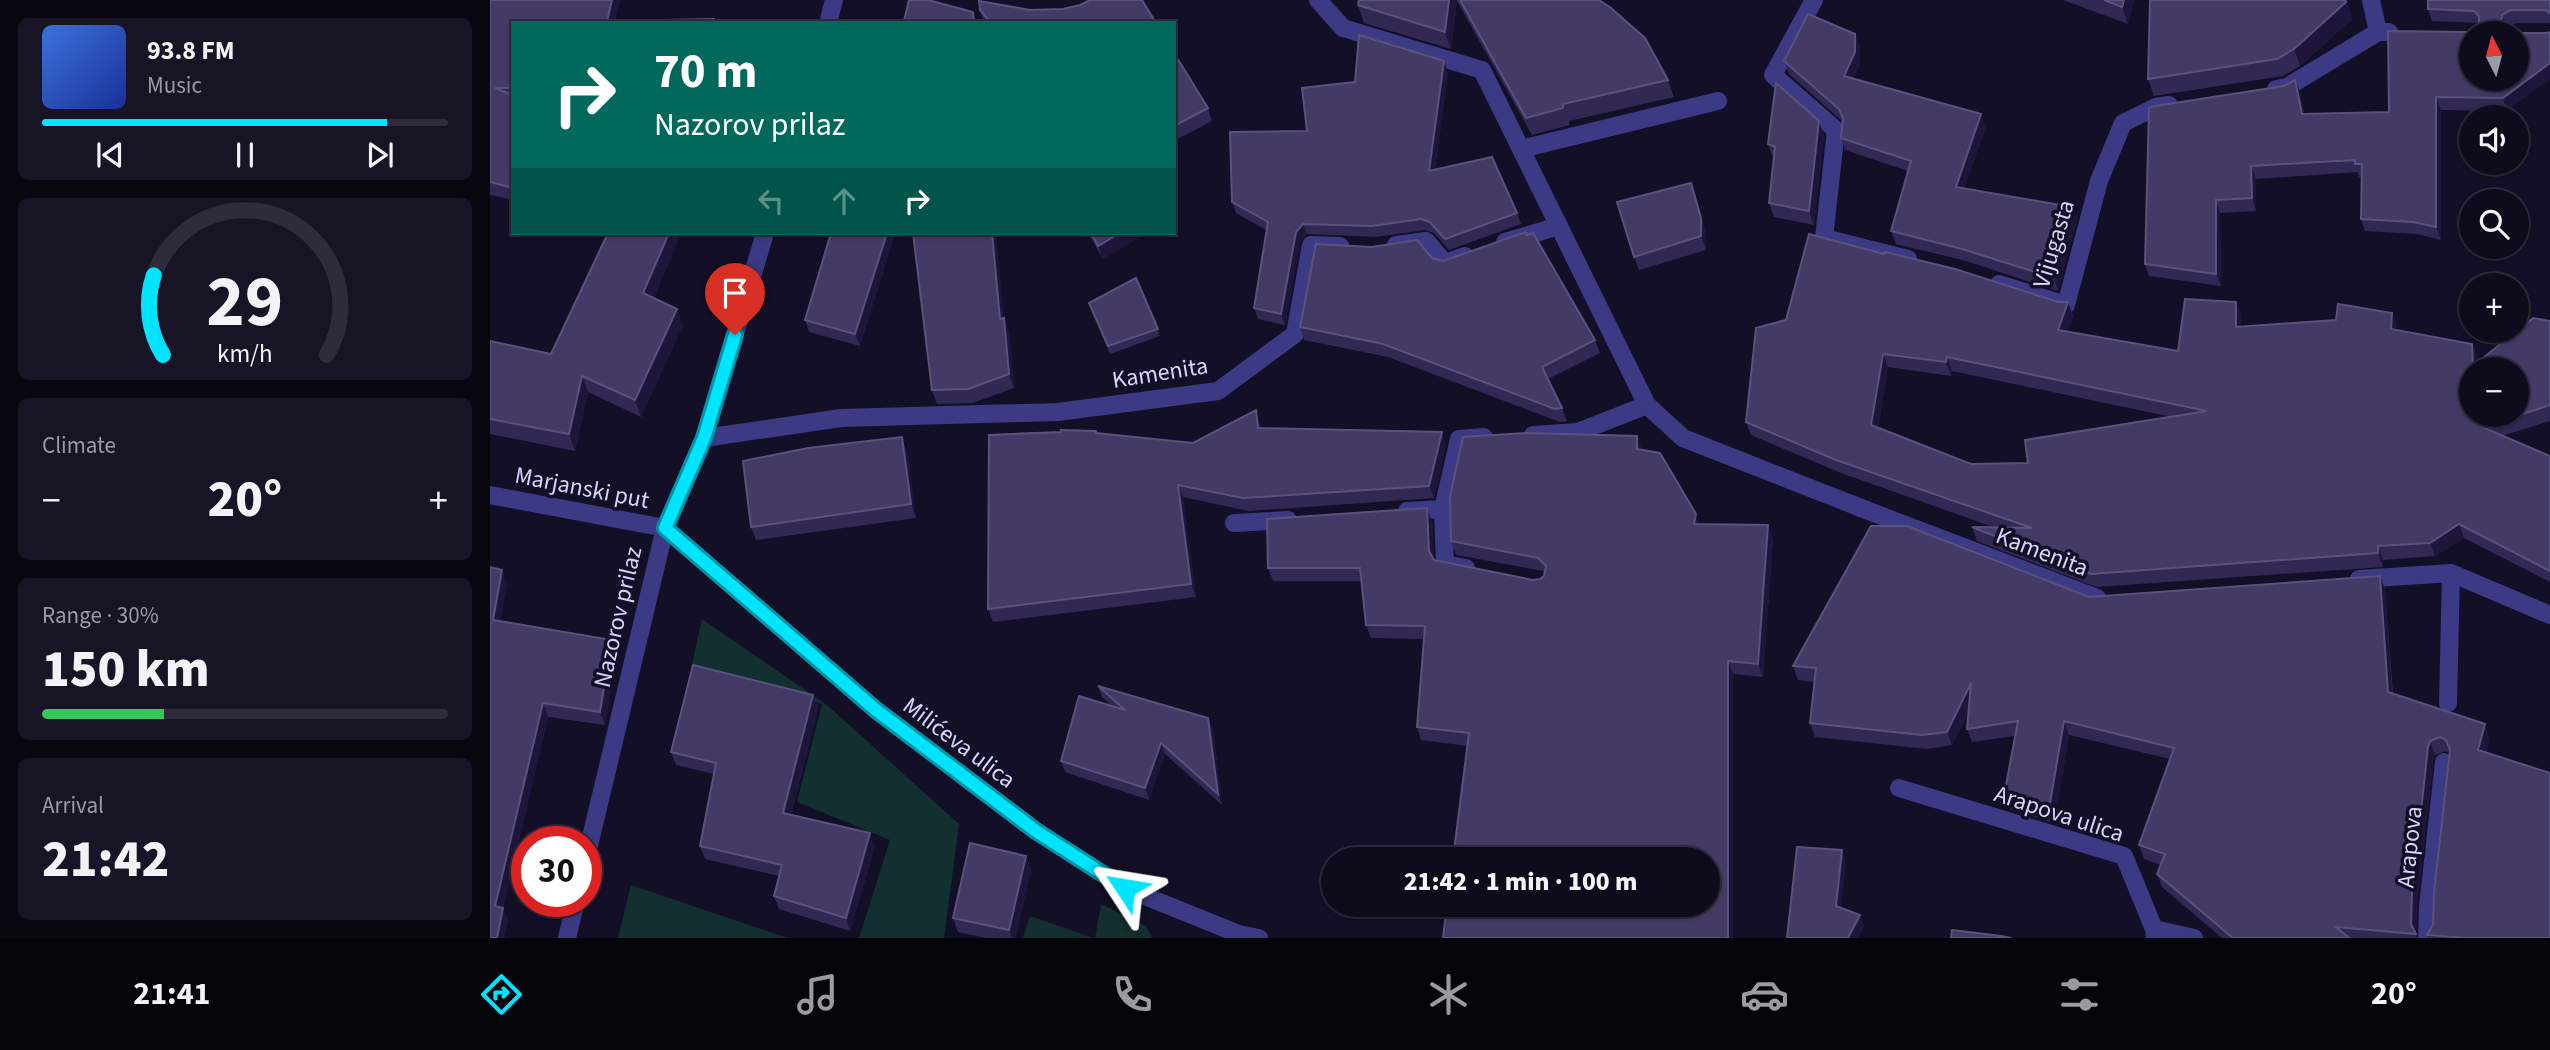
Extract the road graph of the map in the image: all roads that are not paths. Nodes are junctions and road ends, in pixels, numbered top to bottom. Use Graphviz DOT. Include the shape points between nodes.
graph roads {
  1 [pos="834,0"];
  2 [pos="1318,0"];
  3 [pos="1814,0"];
  4 [pos="2371,0"];
  5 [pos="829,21"];
  6 [pos="2378,32"];
  7 [pos="2405,32"];
  8 [pos="2260,91"];
  9 [pos="1718,101"];
  10 [pos="2182,103"];
  11 [pos="1521,149"];
  12 [pos="1559,226"];
  13 [pos="764,235"];
  14 [pos="1925,263"];
  15 [pos="1989,280"];
  16 [pos="1647,405"];
  17 [pos="704,438"];
  18 [pos="490,495"];
  19 [pos="1443,509"];
  20 [pos="1387,513"];
  21 [pos="1303,519"];
  22 [pos="1234,523"];
  23 [pos="665,528"];
  24 [pos="1486,572"];
  25 [pos="2451,573"];
  26 [pos="2342,581"];
  27 [pos="2108,598"];
  28 [pos="2550,615"];
  29 [pos="2448,704"];
  30 [pos="2444,762"];
  31 [pos="1899,788"];
  32 [pos="594,826"];
  33 [pos="572,917"];
  34 [pos="2155,933"];
  35 [pos="1239,936"];
  36 [pos="567,938"];
  37 [pos="1259,938"];
  38 [pos="2194,938"];
  39 [pos="2427,938"];
  1 -- 5 [label="street"];
  2 -- 11 [label="street, Kamenita" via="1343,28 1482,70"];
  3 -- 14 [label="street" via="1773,75 1836,130 1824,238"];
  4 -- 6 [label="street"];
  6 -- 7 [label="street"];
  6 -- 8 [label="street" via="2287,87"];
  9 -- 11 [label="street"];
  10 -- 15 [label="street, Vijugasta" via="2156,107 2123,123 2099,181 2066,305"];
  11 -- 12 [label="street, Kamenita"];
  12 -- 16 [label="street, Kamenita"];
  12 -- 17 [label="street, Kamenita" via="1445,263 1426,242 1311,246 1295,334 1219,391 1058,412 841,418"];
  13 -- 17 [label="street, Nazorov prilaz"];
  16 -- 19 [label="street" via="1578,432 1459,439"];
  16 -- 27 [label="street, Kamenita" via="1683,439 2094,598"];
  17 -- 23 [label="street, Nazorov prilaz"];
  18 -- 23 [label="street, Marjanski put"];
  19 -- 20 [label="street"];
  19 -- 24 [label="street" via="1445,564"];
  21 -- 22 [label="street"];
  23 -- 32 [label="street, Nazorov prilaz"];
  23 -- 35 [label="street, Milićeva ulica" via="876,710 1036,831 1125,888"];
  25 -- 26 [label="street"];
  25 -- 28 [label="street"];
  25 -- 29 [label="street"];
  30 -- 39 [label="street, Arapova"];
  31 -- 34 [label="street, Arapova ulica" via="2124,856"];
  33 -- 36 [label="street"];
  34 -- 38 [label="street"];
  35 -- 37 [label="street, Milićeva ulica"];
}
